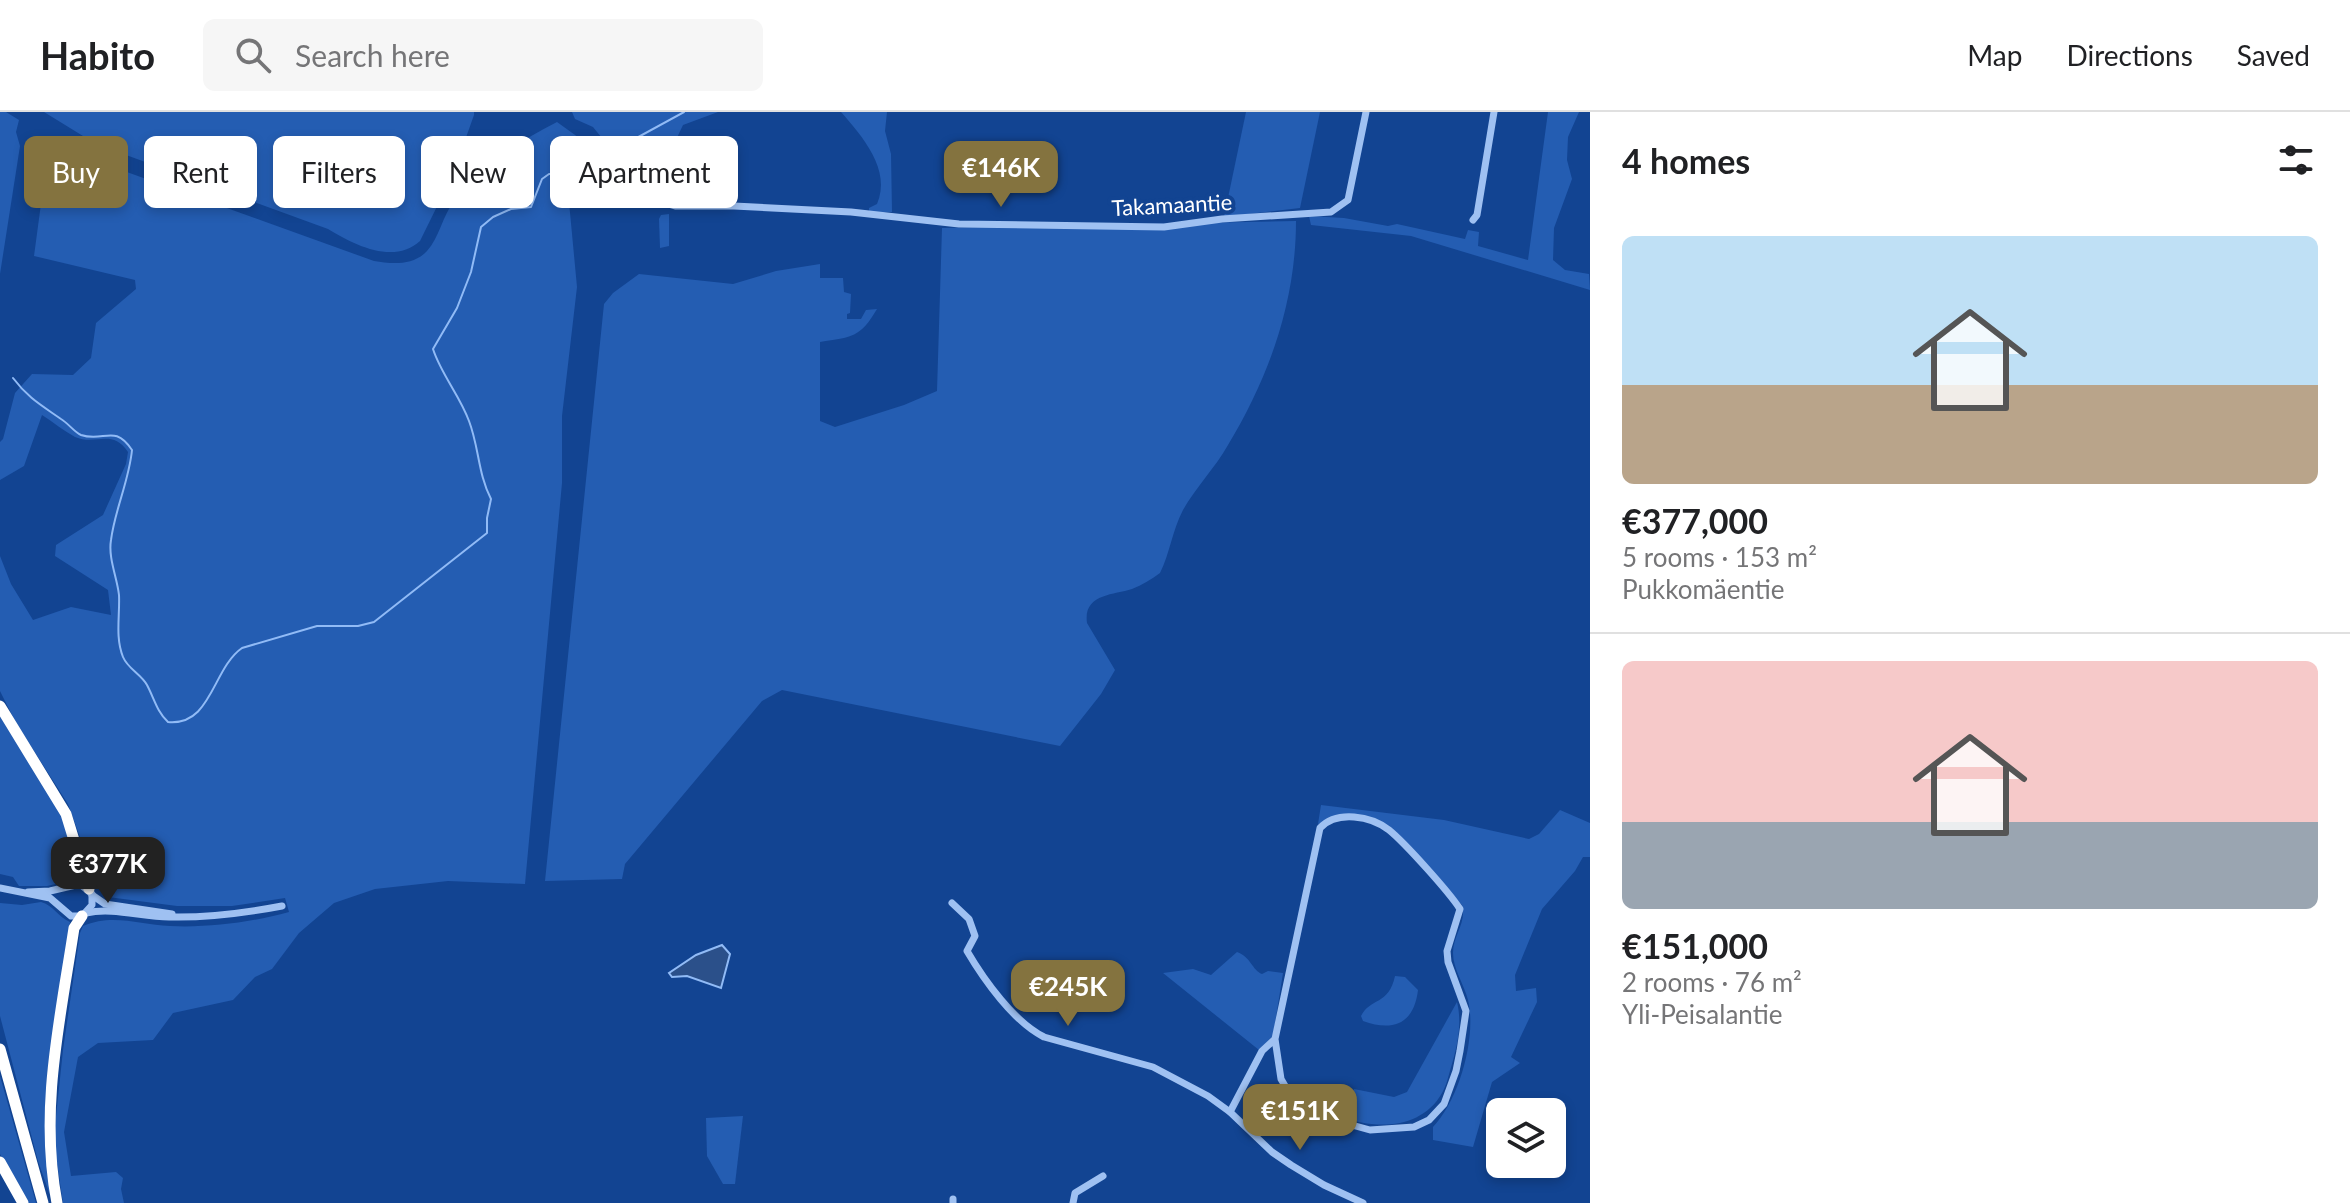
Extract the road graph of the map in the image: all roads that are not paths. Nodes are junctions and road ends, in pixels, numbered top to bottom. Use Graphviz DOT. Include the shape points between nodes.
graph roads {
  1 [pos="1366,112"];
  2 [pos="1494,112"];
  3 [pos="738,206"];
  4 [pos="1473,220"];
  5 [pos="0,706"];
  6 [pos="0,888"];
  7 [pos="28,892"];
  8 [pos="90,892"];
  9 [pos="952,903"];
  10 [pos="282,906"];
  11 [pos="84,914"];
  12 [pos="190,916"];
  13 [pos="1275,1039"];
  14 [pos="0,1049"];
  15 [pos="1230,1112"];
  16 [pos="0,1162"];
  17 [pos="1103,1176"];
  18 [pos="23,1203"];
  19 [pos="43,1203"];
  20 [pos="57,1203"];
  21 [pos="1073,1203"];
  22 [pos="1363,1203"];
  1 -- 3 [label="street, Takamaantie" via="1348,200 1331,212 1164,227 959,224"];
  2 -- 4 [label="street"];
  5 -- 8 [label="highway" via="66,814"];
  6 -- 7 [label="street"];
  7 -- 8 [label="street" via="75,883"];
  7 -- 11 [label="street" via="54,900 71,916"];
  8 -- 11 [label="street" via="92,905"];
  8 -- 12 [label="street" via="105,904"];
  9 -- 15 [label="street" via="969,919 975,936 967,951 1028,1029 1153,1067"];
  10 -- 12 [label="street"];
  11 -- 12 [label="street"];
  11 -- 20 [label="highway" via="74,928 51,1077 50,1146"];
  13 -- 13 [label="street" via="1281,1079 1291,1096 1341,1122 1370,1130 1414,1127 1444,1104 1456,1071 1466,1011 1447,951 1460,909 1387,829 1356,817 1340,817 1320,828"];
  13 -- 15 [label="street" via="1262,1051"];
  14 -- 19 [label="highway"];
  15 -- 22 [label="street" via="1291,1165"];
  16 -- 18 [label="highway"];
  17 -- 21 [label="street" via="1075,1193"];
}
